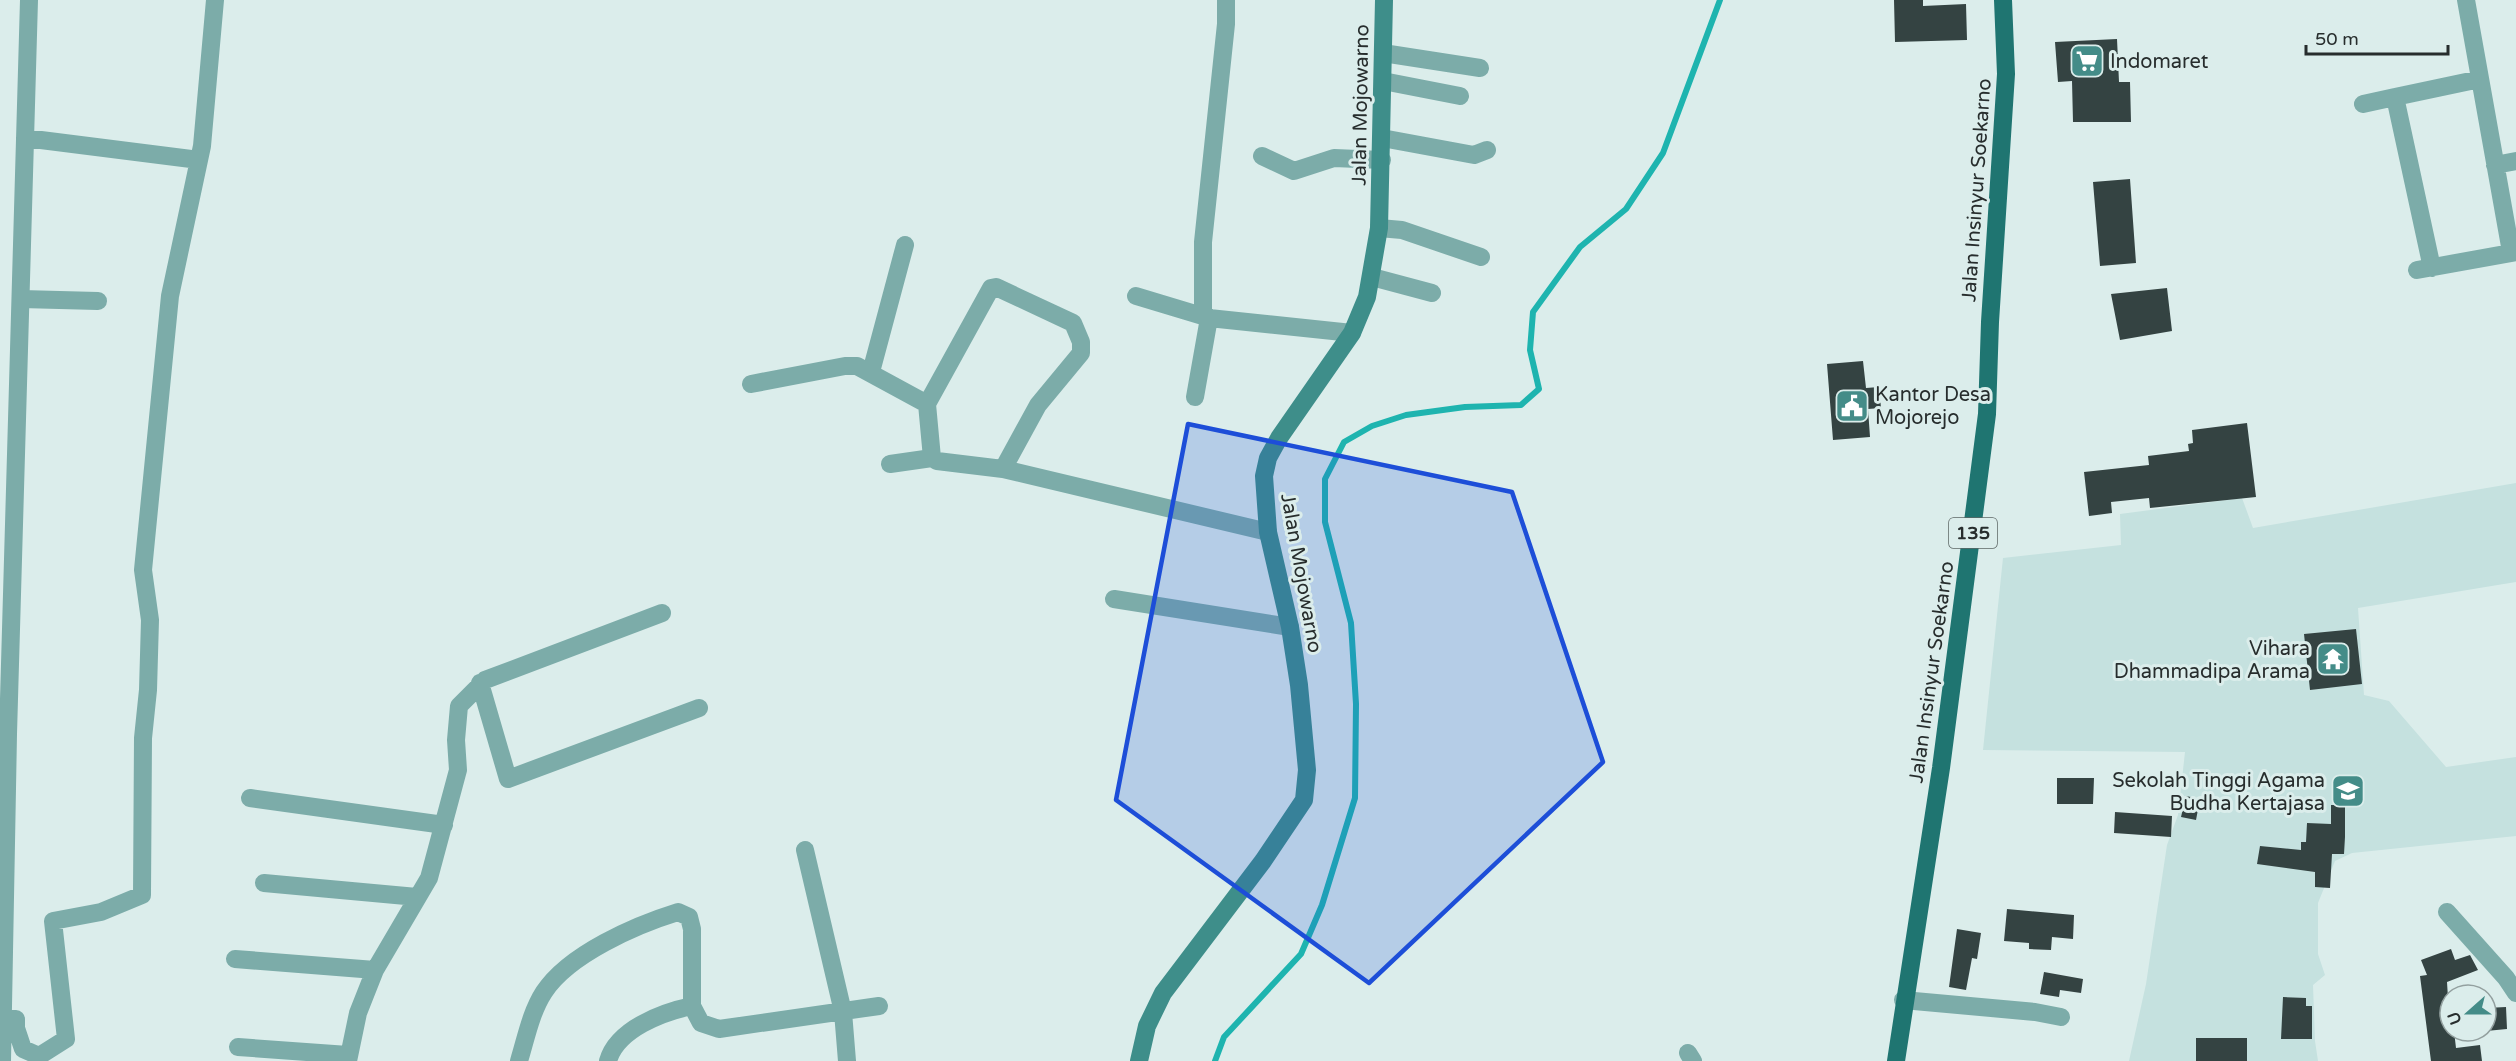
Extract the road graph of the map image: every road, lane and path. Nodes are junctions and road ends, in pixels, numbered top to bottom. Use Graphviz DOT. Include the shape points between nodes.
graph roads {
  1 [pos="29,0"];
  2 [pos="215,0"];
  3 [pos="1226,0"];
  4 [pos="1384,0"];
  5 [pos="2004,0"];
  6 [pos="2466,0"];
  7 [pos="1383,53"];
  8 [pos="1480,68"];
  9 [pos="2480,79"];
  10 [pos="1383,81"];
  11 [pos="1460,96"];
  12 [pos="2396,97"];
  13 [pos="2363,104"];
  14 [pos="25,138"];
  15 [pos="1382,138"];
  16 [pos="1487,150"];
  17 [pos="1263,156"];
  18 [pos="199,160"];
  19 [pos="1382,160"];
  20 [pos="2516,161"];
  21 [pos="2495,165"];
  22 [pos="1379,228"];
  23 [pos="905,246"];
  24 [pos="2514,252"];
  25 [pos="1481,257"];
  26 [pos="1372,277"];
  27 [pos="1432,293"];
  28 [pos="1136,296"];
  29 [pos="21,299"];
  30 [pos="98,301"];
  31 [pos="1209,318"];
  32 [pos="1352,333"];
  33 [pos="871,372"];
  34 [pos="751,384"];
  35 [pos="1195,397"];
  36 [pos="927,404"];
  37 [pos="932,458"];
  38 [pos="890,464"];
  39 [pos="1003,469"];
  40 [pos="1268,532"];
  41 [pos="6,560"];
  42 [pos="1114,600"];
  43 [pos="662,613"];
  44 [pos="1290,627"];
  45 [pos="480,683"];
  46 [pos="699,708"];
  47 [pos="250,798"];
  48 [pos="444,825"];
  49 [pos="805,850"];
  50 [pos="264,883"];
  51 [pos="417,897"];
  52 [pos="2447,912"];
  53 [pos="235,959"];
  54 [pos="375,970"];
  55 [pos="2516,993"];
  56 [pos="1904,1000"];
  57 [pos="692,1006"];
  58 [pos="879,1006"];
  59 [pos="843,1012"];
  60 [pos="2061,1017"];
  61 [pos="2,1019"];
  62 [pos="238,1047"];
  63 [pos="348,1058"];
  64 [pos="2,1061"];
  65 [pos="519,1061"];
  66 [pos="608,1061"];
  67 [pos="847,1061"];
  68 [pos="1138,1061"];
  69 [pos="1896,1061"];
  1 -- 14 [label="street"];
  2 -- 18 [label="street"];
  3 -- 31 [label="street" via="1203,242 1201,307"];
  4 -- 7 [label="street, Jalan Mojowarno"];
  5 -- 56 [label="main road, Jalan Insinyur Soekarno / 135" via="2006,74 1985,425 1943,757"];
  6 -- 9 [label="street"];
  7 -- 8 [label="street"];
  7 -- 10 [label="street, Jalan Mojowarno"];
  9 -- 12 [label="street"];
  9 -- 21 [label="street"];
  10 -- 11 [label="street"];
  10 -- 15 [label="street, Jalan Mojowarno"];
  12 -- 13 [label="street"];
  12 -- 24 [label="street" via="2425,269"];
  14 -- 18 [label="street"];
  14 -- 29 [label="street"];
  15 -- 16 [label="street" via="1474,155"];
  15 -- 19 [label="street, Jalan Mojowarno"];
  17 -- 19 [label="street" via="1294,171 1334,158"];
  18 -- 61 [label="street" via="170,296 143,570 150,620 143,738 142,895 101,912 53,921 66,1039 39,1056 23,1049 16,1019"];
  19 -- 22 [label="street, Jalan Mojowarno"];
  20 -- 21 [label="street"];
  21 -- 24 [label="street"];
  22 -- 25 [label="street" via="1402,230"];
  22 -- 26 [label="street, Jalan Mojowarno"];
  23 -- 33 [label="street"];
  26 -- 27 [label="street"];
  26 -- 32 [label="street, Jalan Mojowarno"];
  28 -- 31 [label="street"];
  29 -- 30 [label="street"];
  29 -- 41 [label="street"];
  31 -- 32 [label="street"];
  31 -- 35 [label="street"];
  32 -- 40 [label="street, Jalan Mojowarno" via="1268,458 1263,491"];
  33 -- 34 [label="street" via="844,366"];
  33 -- 36 [label="street"];
  36 -- 37 [label="street"];
  36 -- 39 [label="street" via="991,288 1073,323 1081,353 1038,405"];
  37 -- 38 [label="street"];
  37 -- 39 [label="street"];
  39 -- 40 [label="street"];
  40 -- 44 [label="street, Jalan Mojowarno"];
  41 -- 61 [label="street"];
  42 -- 44 [label="street"];
  43 -- 45 [label="street"];
  44 -- 68 [label="street, Jalan Mojowarno" via="1304,729 1304,800 1163,993 1146,1026"];
  45 -- 46 [label="street" via="508,779"];
  45 -- 48 [label="street" via="459,706 458,770"];
  47 -- 48 [label="street"];
  48 -- 51 [label="street" via="429,878"];
  49 -- 59 [label="street"];
  50 -- 51 [label="street"];
  51 -- 54 [label="street"];
  52 -- 55 [label="street"];
  53 -- 54 [label="street"];
  54 -- 63 [label="street" via="358,1013"];
  56 -- 60 [label="street"];
  56 -- 69 [label="main road, Jalan Insinyur Soekarno / 135"];
  57 -- 59 [label="street" via="701,1023 719,1029"];
  57 -- 65 [label="street" via="692,929 689,917 678,912 636,928 584,955 561,972 544,992 530,1021"];
  57 -- 66 [label="street" via="656,1017 635,1030 619,1042"];
  58 -- 59 [label="street"];
  59 -- 67 [label="street"];
  61 -- 64 [label="street"];
  62 -- 63 [label="street"];
}
